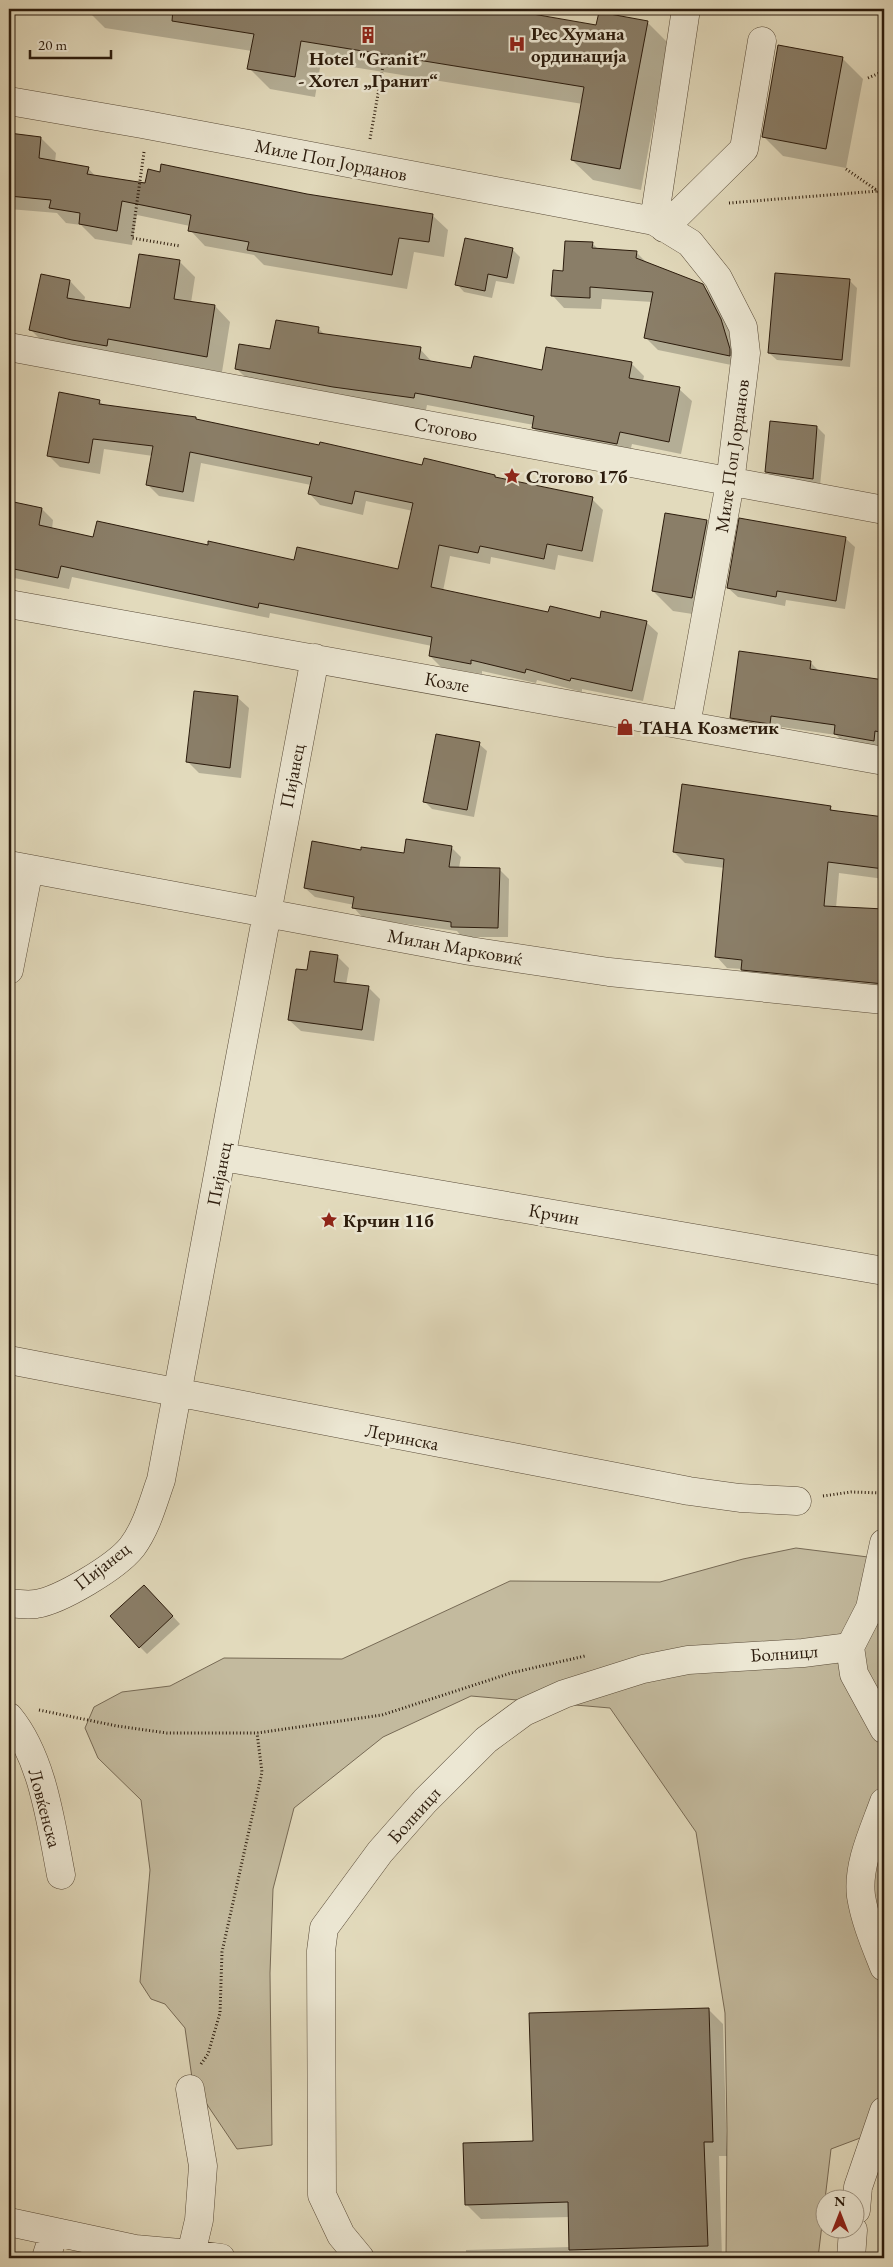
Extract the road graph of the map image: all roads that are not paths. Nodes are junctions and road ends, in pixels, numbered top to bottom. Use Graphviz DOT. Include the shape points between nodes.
graph roads {
  1 [pos="686,9"];
  2 [pos="762,41"];
  3 [pos="9,101"];
  4 [pos="659,224"];
  5 [pos="9,347"];
  6 [pos="730,482"];
  7 [pos="884,510"];
  8 [pos="9,604"];
  9 [pos="315,658"];
  10 [pos="686,725"];
  11 [pos="884,762"];
  12 [pos="19,867"];
  13 [pos="266,914"];
  14 [pos="9,970"];
  15 [pos="884,1000"];
  16 [pos="223,1156"];
  17 [pos="884,1271"];
  18 [pos="9,1360"];
  19 [pos="178,1393"];
  20 [pos="797,1501"];
  21 [pos="884,1543"];
  22 [pos="9,1604"];
  23 [pos="850,1647"];
  24 [pos="20,1713"];
  25 [pos="884,1729"];
  26 [pos="884,1802"];
  27 [pos="61,1875"];
  28 [pos="884,1967"];
  29 [pos="190,2089"];
  30 [pos="884,2111"];
  31 [pos="878,2142"];
  32 [pos="858,2190"];
  33 [pos="9,2222"];
  34 [pos="852,2240"];
  35 [pos="50,2246"];
  36 [pos="191,2254"];
  37 [pos="162,2255"];
  38 [pos="221,2258"];
  39 [pos="360,2258"];
  40 [pos="851,2258"];
  1 -- 4 [label="street"];
  2 -- 4 [label="street" via="744,149 686,206"];
  3 -- 4 [label="street, Миле Поп Јорданов"];
  4 -- 6 [label="street, Миле Поп Јорданов" via="690,243 718,278 743,327 746,353"];
  5 -- 6 [label="street, Стогово"];
  6 -- 7 [label="street, Стогово"];
  6 -- 10 [label="street, Миле Поп Јорданов"];
  8 -- 9 [label="street, Козле"];
  9 -- 10 [label="street, Козле"];
  9 -- 13 [label="street, Пијанец"];
  10 -- 11 [label="street, Козле"];
  12 -- 13 [label="street, Милан Марковиќ"];
  12 -- 14 [label="street, Милан Марковиќ"];
  13 -- 15 [label="street, Милан Марковиќ" via="609,972"];
  13 -- 16 [label="street, Пијанец"];
  16 -- 17 [label="street, Крчин"];
  16 -- 19 [label="street, Пијанец"];
  18 -- 19 [label="street, Леринска"];
  19 -- 20 [label="street, Леринска" via="689,1491"];
  19 -- 22 [label="street, Пијанец" via="161,1480 147,1521 131,1548 91,1580 67,1593 36,1604"];
  21 -- 23 [label="street" via="870,1608"];
  23 -- 25 [label="street" via="854,1674"];
  23 -- 39 [label="street, Болницл" via="803,1654 688,1660 643,1669 564,1694 524,1712 486,1740 380,1852 324,1928 321,1951 322,2196 341,2235"];
  24 -- 27 [label="street, Ловќенска" via="22,1733 46,1797"];
  26 -- 28 [label="street" via="864,1863 861,1894 868,1925"];
  29 -- 36 [label="street" via="203,2166 199,2220"];
  30 -- 31 [label="street"];
  31 -- 32 [label="street"];
  33 -- 35 [label="street"];
  34 -- 40 [label="street"];
  35 -- 37 [label="street" via="135,2249"];
  36 -- 37 [label="street"];
  36 -- 38 [label="street"];
}
